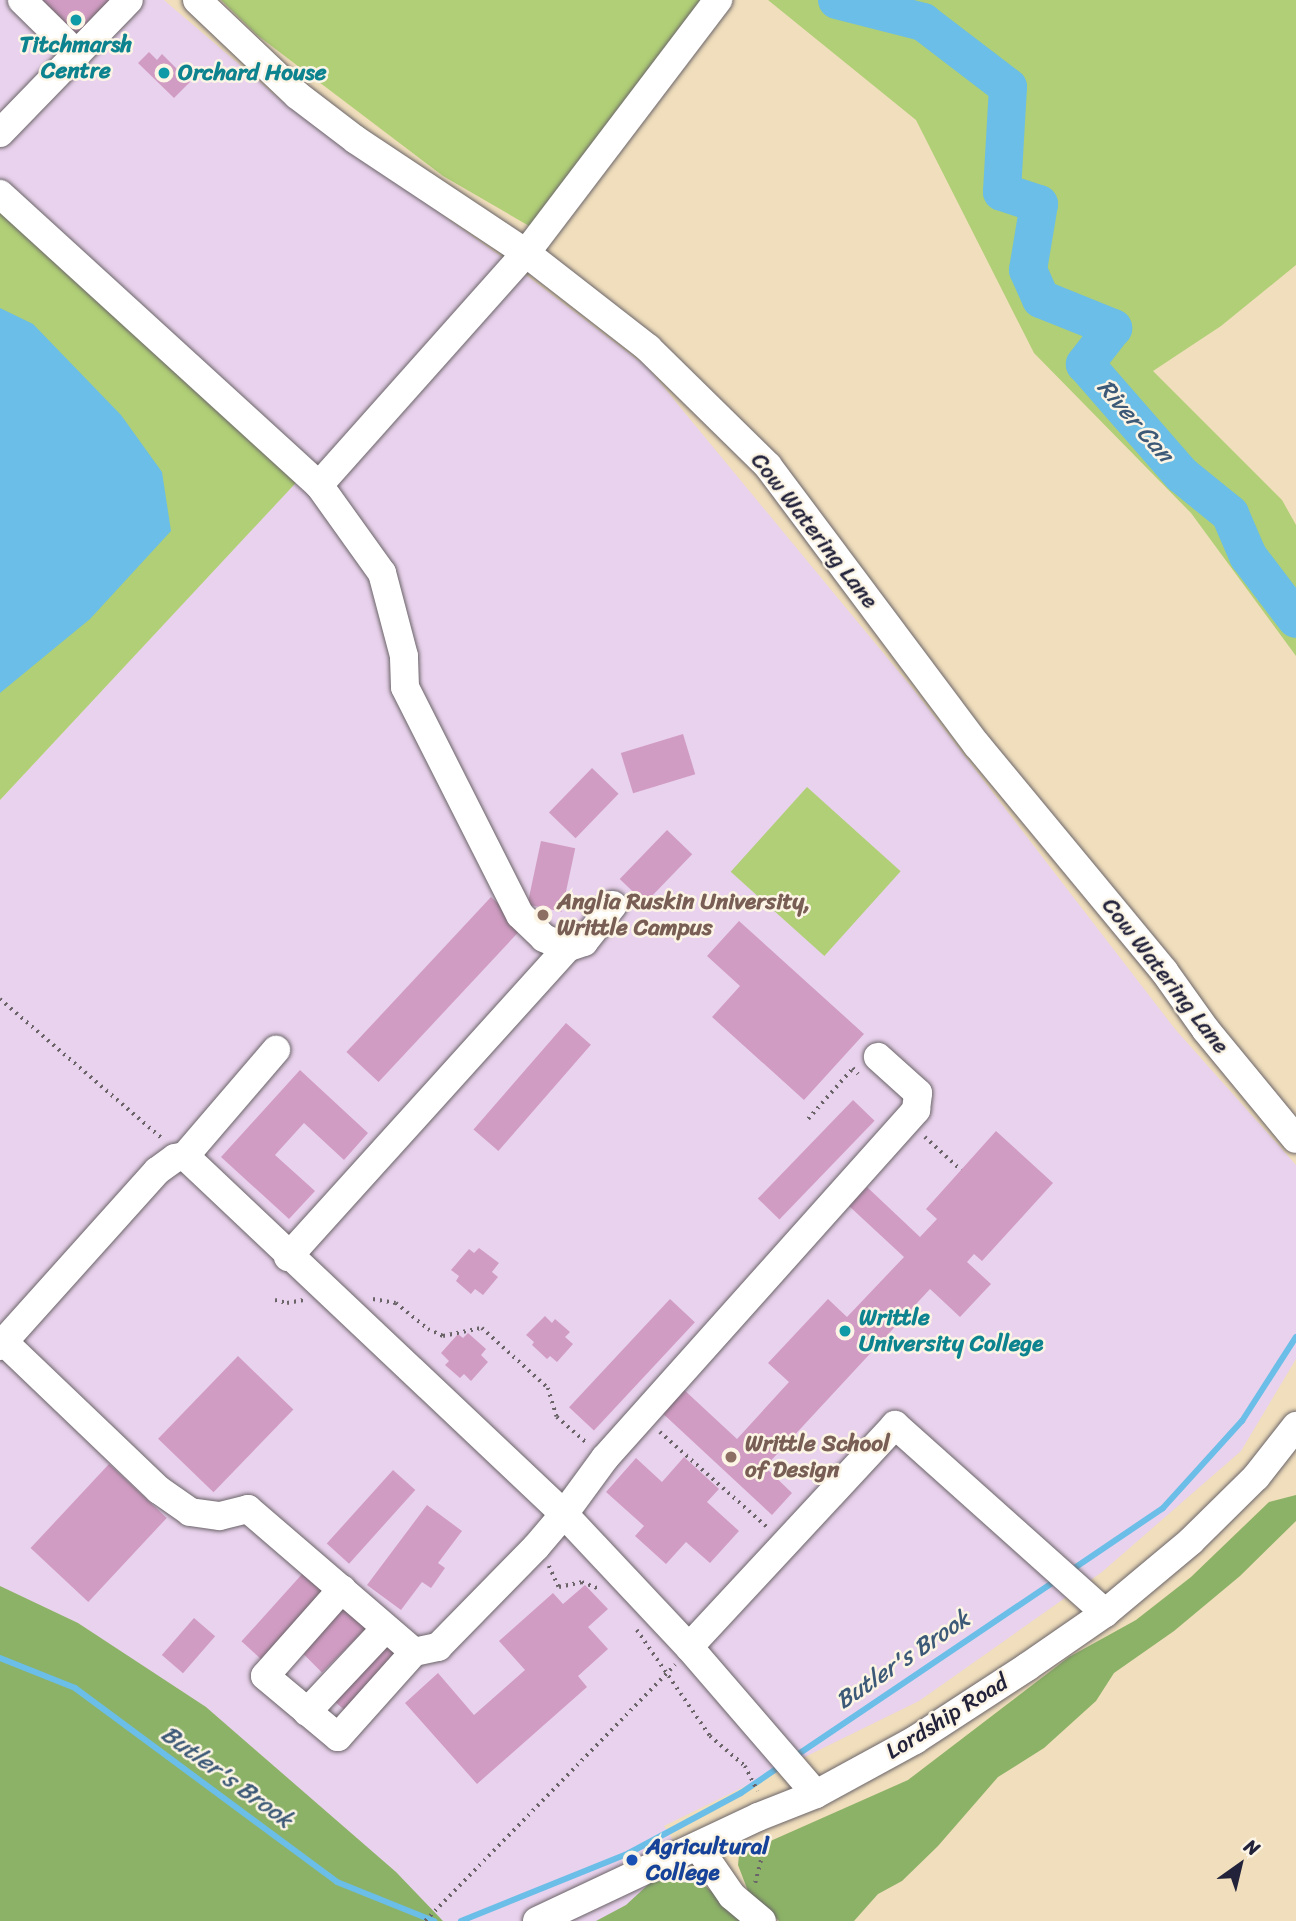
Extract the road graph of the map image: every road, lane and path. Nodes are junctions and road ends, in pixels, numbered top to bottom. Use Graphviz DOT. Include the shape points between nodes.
graph roads {
  1 [pos="22,0"];
  2 [pos="129,0"];
  3 [pos="197,0"];
  4 [pos="719,0"];
  5 [pos="77,54"];
  6 [pos="0,133"];
  7 [pos="0,194"];
  8 [pos="526,253"];
  9 [pos="319,485"];
  10 [pos="613,905"];
  11 [pos="567,948"];
  12 [pos="0,999"];
  13 [pos="276,1050"];
  14 [pos="878,1057"];
  15 [pos="1296,1139"];
  16 [pos="185,1156"];
  17 [pos="288,1257"];
  18 [pos="329,1294"];
  19 [pos="366,1298"];
  20 [pos="275,1300"];
  21 [pos="2,1344"];
  22 [pos="644,1414"];
  23 [pos="1296,1426"];
  24 [pos="605,1458"];
  25 [pos="564,1514"];
  26 [pos="785,1543"];
  27 [pos="536,1547"];
  28 [pos="342,1589"];
  29 [pos="606,1594"];
  30 [pos="1105,1613"];
  31 [pos="629,1619"];
  32 [pos="385,1629"];
  33 [pos="689,1647"];
  34 [pos="414,1652"];
  35 [pos="667,1675"];
  36 [pos="307,1712"];
  37 [pos="758,1791"];
  38 [pos="816,1794"];
  39 [pos="767,1834"];
  40 [pos="700,1845"];
  41 [pos="754,1884"];
  42 [pos="425,1921"];
  43 [pos="537,1921"];
  44 [pos="762,1921"];
  1 -- 5 [label="street"];
  2 -- 5 [label="street"];
  3 -- 8 [label="street, Cow Watering Lane" via="297,95 356,140"];
  4 -- 8 [label="street"];
  5 -- 6 [label="street"];
  7 -- 9 [label="street"];
  8 -- 9 [label="street"];
  8 -- 15 [label="street, Cow Watering Lane" via="648,348 768,466 977,745"];
  9 -- 11 [label="street" via="382,573 404,656 405,687 520,915 544,938"];
  10 -- 11 [label="street" via="584,942"];
  11 -- 17 [label="street"];
  12 -- 16 [label="path"];
  13 -- 16 [label="street"];
  14 -- 22 [label="street" via="918,1093 916,1110"];
  16 -- 17 [label="street"];
  16 -- 21 [label="street" via="157,1171"];
  17 -- 18 [label="street"];
  18 -- 20 [label="path" via="287,1303"];
  18 -- 25 [label="street"];
  19 -- 24 [label="path" via="396,1303 443,1336 482,1328 548,1388 557,1417"];
  21 -- 28 [label="street" via="159,1490 190,1512 219,1516 248,1509"];
  22 -- 24 [label="street"];
  22 -- 26 [label="path"];
  23 -- 30 [label="street, Lordship Road" via="1256,1477 1191,1541"];
  24 -- 25 [label="street"];
  25 -- 27 [label="street"];
  25 -- 33 [label="street"];
  26 -- 30 [label="street" via="895,1425"];
  26 -- 33 [label="street"];
  27 -- 29 [label="path" via="547,1559 559,1587 582,1582"];
  27 -- 34 [label="street" via="438,1647"];
  28 -- 32 [label="street"];
  28 -- 36 [label="street" via="265,1676"];
  30 -- 38 [label="street, Lordship Road" via="915,1740"];
  31 -- 35 [label="path"];
  32 -- 34 [label="street"];
  32 -- 36 [label="street"];
  33 -- 35 [label="path"];
  33 -- 38 [label="street"];
  34 -- 36 [label="street" via="338,1737"];
  35 -- 37 [label="path" via="710,1736 745,1766"];
  35 -- 42 [label="path"];
  38 -- 40 [label="street, Lordship Road"];
  39 -- 41 [label="path"];
  40 -- 43 [label="street, Lordship Road"];
  40 -- 44 [label="street" via="732,1896"];
}
